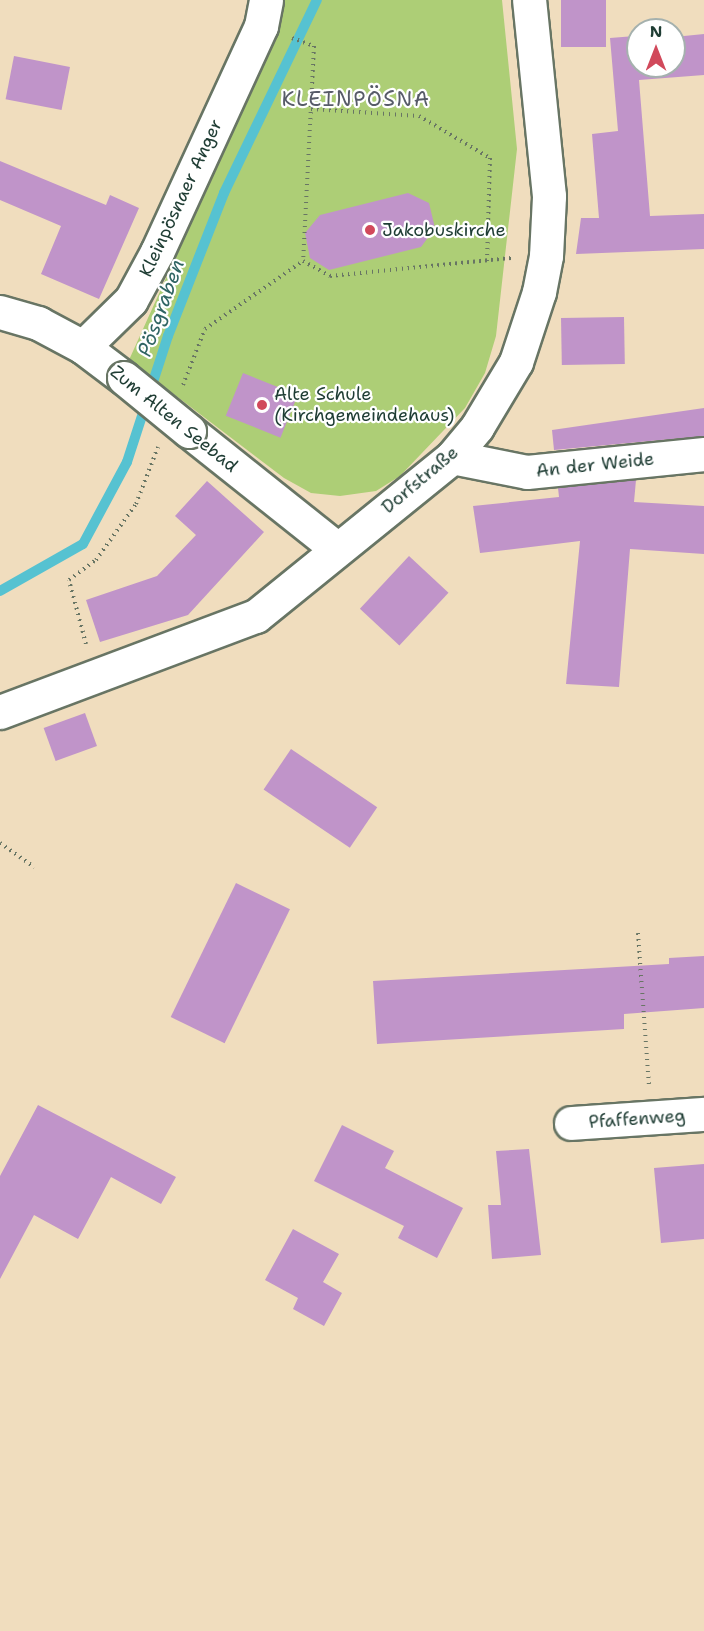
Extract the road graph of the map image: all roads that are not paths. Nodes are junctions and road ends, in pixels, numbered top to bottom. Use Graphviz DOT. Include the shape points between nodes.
graph roads {
  1 [pos="266,0"];
  2 [pos="529,0"];
  3 [pos="0,312"];
  4 [pos="83,347"];
  5 [pos="704,454"];
  6 [pos="452,457"];
  7 [pos="336,548"];
  8 [pos="0,712"];
  9 [pos="704,1114"];
  10 [pos="571,1123"];
  1 -- 4 [label="street, Kleinpösnaer Anger" via="261,26 157,252 131,300"];
  2 -- 6 [label="street, Dorfstraße" via="549,196 546,256 534,310 516,362 477,427"];
  3 -- 4 [label="street, Zum Alten Seebad" via="38,323"];
  4 -- 7 [label="street, Zum Alten Seebad, bridge"];
  5 -- 6 [label="street, An der Weide" via="527,472"];
  6 -- 7 [label="street, Dorfstraße"];
  7 -- 8 [label="street, Dorfstraße" via="256,616"];
  9 -- 10 [label="street, Pfaffenweg"];
}
